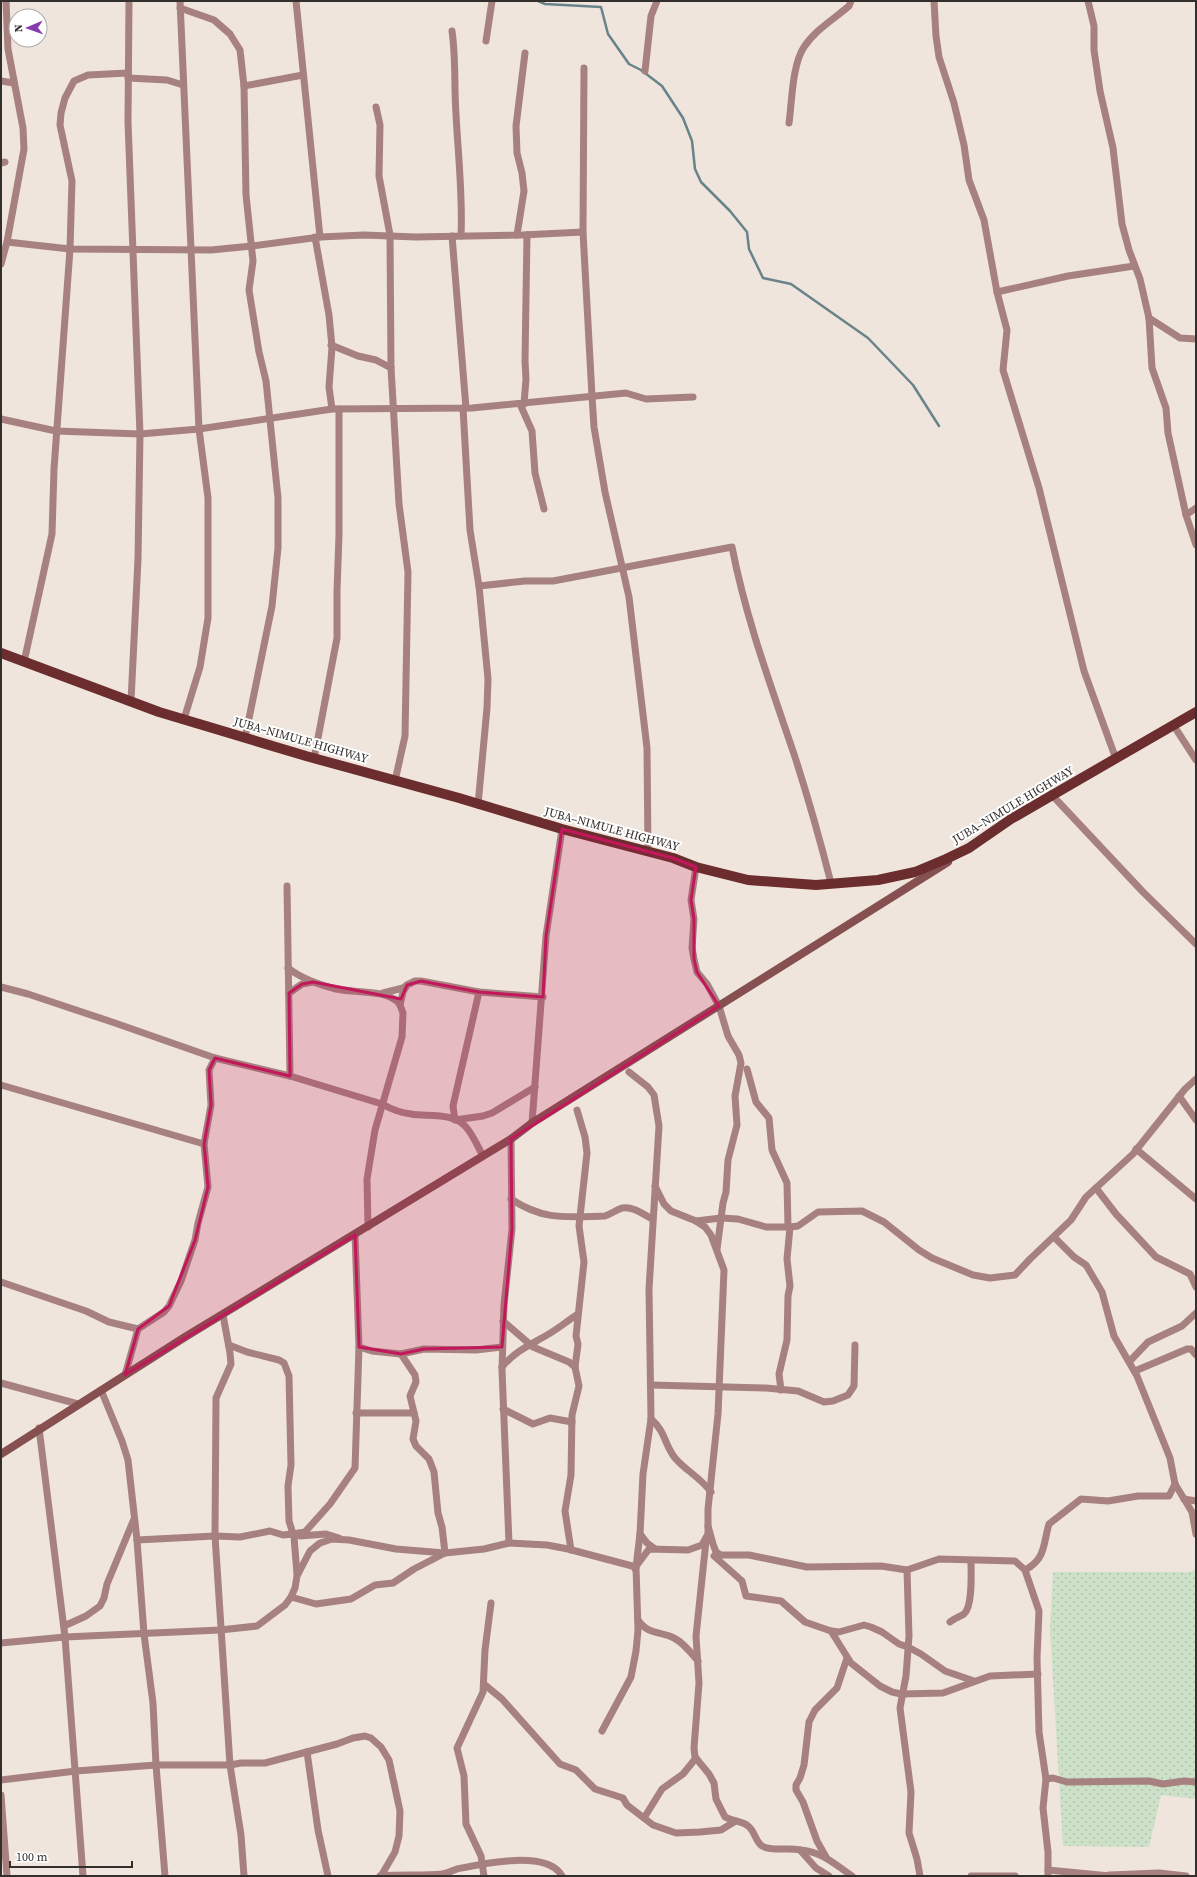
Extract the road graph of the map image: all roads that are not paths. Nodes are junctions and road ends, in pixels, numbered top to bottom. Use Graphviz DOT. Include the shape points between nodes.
graph roads {
  1 [pos="6,1"];
  2 [pos="129,1"];
  3 [pos="296,1"];
  4 [pos="492,1"];
  5 [pos="657,1"];
  6 [pos="851,1"];
  7 [pos="934,1"];
  8 [pos="1088,1"];
  9 [pos="180,5"];
  10 [pos="452,31"];
  11 [pos="486,41"];
  12 [pos="525,53"];
  13 [pos="584,68"];
  14 [pos="645,71"];
  15 [pos="128,75"];
  16 [pos="303,75"];
  17 [pos="1,81"];
  18 [pos="14,83"];
  19 [pos="183,85"];
  20 [pos="244,86"];
  21 [pos="376,107"];
  22 [pos="789,123"];
  23 [pos="583,232"];
  24 [pos="390,234"];
  25 [pos="517,235"];
  26 [pos="527,235"];
  27 [pos="452,236"];
  28 [pos="460,236"];
  29 [pos="318,237"];
  30 [pos="7,242"];
  31 [pos="252,246"];
  32 [pos="70,249"];
  33 [pos="191,249"];
  34 [pos="133,250"];
  35 [pos="1,264"];
  36 [pos="1134,266"];
  37 [pos="997,292"];
  38 [pos="1149,318"];
  39 [pos="1196,339"];
  40 [pos="332,345"];
  41 [pos="391,368"];
  42 [pos="592,396"];
  43 [pos="693,396"];
  44 [pos="522,404"];
  45 [pos="393,408"];
  46 [pos="464,408"];
  47 [pos="336,409"];
  48 [pos="1,419"];
  49 [pos="271,419"];
  50 [pos="199,429"];
  51 [pos="56,431"];
  52 [pos="140,434"];
  53 [pos="1196,508"];
  54 [pos="544,509"];
  55 [pos="1186,515"];
  56 [pos="1196,545"];
  57 [pos="622,567"];
  58 [pos="479,586"];
  59 [pos="1,653"];
  60 [pos="24,662"];
  61 [pos="131,701"];
  62 [pos="1196,712"];
  63 [pos="184,719"];
  64 [pos="1174,726"];
  65 [pos="245,738"];
  66 [pos="314,758"];
  67 [pos="1116,759"];
  68 [pos="1196,760"];
  69 [pos="395,781"];
  70 [pos="1051,794"];
  71 [pos="478,805"];
  72 [pos="562,829"];
  73 [pos="969,848"];
  74 [pos="648,852"];
  75 [pos="696,867"];
  76 [pos="831,883"];
  77 [pos="288,886"];
  78 [pos="1196,944"];
  79 [pos="288,968"];
  80 [pos="314,982"];
  81 [pos="407,985"];
  82 [pos="1,987"];
  83 [pos="479,992"];
  84 [pos="289,993"];
  85 [pos="381,994"];
  86 [pos="543,997"];
  87 [pos="400,1005"];
  88 [pos="719,1006"];
  89 [pos="215,1058"];
  90 [pos="747,1069"];
  91 [pos="629,1072"];
  92 [pos="290,1076"];
  93 [pos="1196,1079"];
  94 [pos="1,1085"];
  95 [pos="535,1087"];
  96 [pos="1179,1096"];
  97 [pos="382,1104"];
  98 [pos="577,1110"];
  99 [pos="455,1120"];
  100 [pos="1196,1120"];
  101 [pos="532,1123"];
  102 [pos="511,1139"];
  103 [pos="204,1144"];
  104 [pos="1136,1149"];
  105 [pos="483,1156"];
  106 [pos="655,1186"];
  107 [pos="1096,1188"];
  108 [pos="512,1198"];
  109 [pos="1196,1199"];
  110 [pos="580,1216"];
  111 [pos="721,1218"];
  112 [pos="652,1220"];
  113 [pos="696,1221"];
  114 [pos="368,1227"];
  115 [pos="789,1227"];
  116 [pos="355,1235"];
  117 [pos="1054,1237"];
  118 [pos="716,1250"];
  119 [pos="1,1282"];
  120 [pos="1196,1287"];
  121 [pos="1196,1313"];
  122 [pos="578,1314"];
  123 [pos="223,1315"];
  124 [pos="503,1322"];
  125 [pos="138,1329"];
  126 [pos="529,1344"];
  127 [pos="229,1345"];
  128 [pos="855,1346"];
  129 [pos="359,1347"];
  130 [pos="502,1348"];
  131 [pos="401,1354"];
  132 [pos="1196,1355"];
  133 [pos="1130,1361"];
  134 [pos="502,1366"];
  135 [pos="576,1366"];
  136 [pos="1135,1371"];
  137 [pos="125,1375"];
  138 [pos="1,1383"];
  139 [pos="651,1385"];
  140 [pos="719,1386"];
  141 [pos="101,1390"];
  142 [pos="781,1390"];
  143 [pos="78,1404"];
  144 [pos="503,1409"];
  145 [pos="414,1413"];
  146 [pos="356,1414"];
  147 [pos="651,1419"];
  148 [pos="572,1422"];
  149 [pos="39,1428"];
  150 [pos="1,1454"];
  151 [pos="1175,1484"];
  152 [pos="710,1492"];
  153 [pos="1184,1499"];
  154 [pos="1196,1500"];
  155 [pos="134,1519"];
  156 [pos="708,1526"];
  157 [pos="640,1534"];
  158 [pos="1196,1534"];
  159 [pos="214,1536"];
  160 [pos="294,1536"];
  161 [pos="341,1539"];
  162 [pos="137,1540"];
  163 [pos="706,1541"];
  164 [pos="509,1543"];
  165 [pos="654,1548"];
  166 [pos="571,1550"];
  167 [pos="688,1550"];
  168 [pos="445,1553"];
  169 [pos="717,1555"];
  170 [pos="704,1556"];
  171 [pos="971,1561"];
  172 [pos="636,1568"];
  173 [pos="908,1570"];
  174 [pos="1025,1570"];
  175 [pos="297,1576"];
  176 [pos="290,1597"];
  177 [pos="491,1603"];
  178 [pos="638,1620"];
  179 [pos="950,1622"];
  180 [pos="64,1626"];
  181 [pos="220,1630"];
  182 [pos="831,1631"];
  183 [pos="144,1634"];
  184 [pos="65,1637"];
  185 [pos="1,1643"];
  186 [pos="908,1647"];
  187 [pos="847,1658"];
  188 [pos="698,1661"];
  189 [pos="1038,1674"];
  190 [pos="974,1681"];
  191 [pos="484,1685"];
  192 [pos="902,1694"];
  193 [pos="602,1731"];
  194 [pos="307,1752"];
  195 [pos="696,1758"];
  196 [pos="156,1765"];
  197 [pos="230,1765"];
  198 [pos="76,1772"];
  199 [pos="1046,1778"];
  200 [pos="1,1780"];
  201 [pos="1196,1782"];
  202 [pos="1,1795"];
  203 [pos="644,1818"];
  204 [pos="734,1822"];
  205 [pos="800,1850"];
  206 [pos="826,1856"];
  207 [pos="483,1864"];
  208 [pos="1048,1873"];
  209 [pos="443,1874"];
  210 [pos="411,1875"];
  211 [pos="1109,1875"];
  212 [pos="7,1876"];
  213 [pos="83,1876"];
  214 [pos="166,1876"];
  215 [pos="244,1876"];
  216 [pos="328,1876"];
  217 [pos="381,1876"];
  218 [pos="453,1876"];
  219 [pos="484,1876"];
  220 [pos="562,1876"];
  221 [pos="830,1876"];
  222 [pos="852,1876"];
  223 [pos="920,1876"];
  224 [pos="971,1876"];
  225 [pos="1015,1876"];
  226 [pos="1186,1876"];
  1 -- 18 [label="street" via="8,49"];
  2 -- 15 [label="street"];
  3 -- 16 [label="street"];
  4 -- 11 [label="street"];
  5 -- 14 [label="street" via="651,16"];
  6 -- 22 [label="street" via="849,6 803,48 798,62"];
  7 -- 37 [label="street" via="939,56 954,102 969,180 984,220"];
  8 -- 36 [label="street" via="1094,26 1094,50 1100,91 1113,148 1122,224"];
  9 -- 19 [label="street"];
  9 -- 20 [label="street" via="214,20 230,34 240,50"];
  10 -- 28 [label="street" via="459,149"];
  12 -- 25 [label="street" via="516,126 517,153 524,191"];
  13 -- 23 [label="street"];
  15 -- 19 [label="street" via="167,80"];
  15 -- 32 [label="street" via="88,75 74,82 65,98 60,125 72,181"];
  15 -- 34 [label="street"];
  16 -- 20 [label="street"];
  16 -- 29 [label="street"];
  17 -- 18 [label="street"];
  18 -- 30 [label="street" via="23,128 24,149"];
  19 -- 33 [label="street"];
  20 -- 31 [label="street" via="246,195"];
  21 -- 24 [label="street" via="380,125 379,176"];
  23 -- 26 [label="street"];
  23 -- 42 [label="street"];
  24 -- 27 [label="street" via="416,237"];
  24 -- 29 [label="street"];
  24 -- 41 [label="street"];
  25 -- 26 [label="street"];
  25 -- 28 [label="street"];
  26 -- 44 [label="street" via="526,379"];
  27 -- 28 [label="street"];
  27 -- 46 [label="street"];
  29 -- 31 [label="street"];
  29 -- 40 [label="street"];
  30 -- 32 [label="street"];
  30 -- 35 [label="street"];
  31 -- 33 [label="street"];
  31 -- 49 [label="street" via="252,278 249,290"];
  32 -- 34 [label="street"];
  32 -- 51 [label="street"];
  33 -- 34 [label="street"];
  33 -- 50 [label="street"];
  34 -- 52 [label="street"];
  36 -- 37 [label="street" via="1068,276"];
  36 -- 38 [label="street" via="1140,278"];
  37 -- 67 [label="street" via="1007,330 1003,370 1040,488 1084,671"];
  38 -- 39 [label="street" via="1180,338"];
  38 -- 55 [label="street" via="1152,368 1166,408 1168,434"];
  40 -- 41 [label="street" via="358,356 376,360"];
  40 -- 47 [label="street" via="329,387"];
  41 -- 45 [label="street"];
  42 -- 43 [label="street" via="626,393 646,399"];
  42 -- 44 [label="street"];
  42 -- 57 [label="street" via="594,427 605,492"];
  44 -- 46 [label="street"];
  44 -- 54 [label="street" via="532,431 535,473"];
  45 -- 46 [label="street"];
  45 -- 47 [label="street"];
  45 -- 69 [label="street" via="399,504 408,572 406,736"];
  46 -- 58 [label="street" via="470,530"];
  47 -- 49 [label="street"];
  47 -- 66 [label="street" via="340,535 336,591 337,638"];
  48 -- 51 [label="street"];
  49 -- 50 [label="street"];
  49 -- 65 [label="street" via="278,498 278,548 272,606"];
  50 -- 52 [label="street"];
  50 -- 63 [label="street" via="208,498 208,618 200,667"];
  51 -- 52 [label="street"];
  51 -- 60 [label="street" via="52,534"];
  52 -- 61 [label="street" via="138,559"];
  53 -- 55 [label="street"];
  55 -- 56 [label="street"];
  57 -- 58 [label="street" via="553,581"];
  57 -- 74 [label="street" via="629,597 647,748"];
  57 -- 76 [label="street" via="732,547 738,580 754,637 794,755"];
  58 -- 71 [label="street" via="488,679"];
  59 -- 60 [label="main road, JUBA–NIMULE HIGHWAY"];
  60 -- 61 [label="main road, JUBA–NIMULE HIGHWAY"];
  61 -- 63 [label="main road, JUBA–NIMULE HIGHWAY"];
  62 -- 64 [label="main road, JUBA–NIMULE HIGHWAY"];
  63 -- 65 [label="main road, JUBA–NIMULE HIGHWAY"];
  64 -- 67 [label="main road, JUBA–NIMULE HIGHWAY"];
  64 -- 68 [label="street"];
  65 -- 66 [label="main road, JUBA–NIMULE HIGHWAY"];
  66 -- 69 [label="main road, JUBA–NIMULE HIGHWAY"];
  67 -- 73 [label="main road, JUBA–NIMULE HIGHWAY" via="1011,819"];
  69 -- 71 [label="main road, JUBA–NIMULE HIGHWAY"];
  70 -- 78 [label="street"];
  71 -- 72 [label="main road, JUBA–NIMULE HIGHWAY"];
  72 -- 74 [label="main road, JUBA–NIMULE HIGHWAY"];
  72 -- 86 [label="street" via="546,936"];
  73 -- 76 [label="main road, JUBA–NIMULE HIGHWAY" via="915,872 878,880"];
  73 -- 88 [label="main road"];
  74 -- 75 [label="main road, JUBA–NIMULE HIGHWAY"];
  75 -- 76 [label="main road, JUBA–NIMULE HIGHWAY" via="748,880 816,885"];
  75 -- 88 [label="street" via="691,900 694,919 692,948 696,972 707,984"];
  77 -- 79 [label="street"];
  79 -- 80 [label="street"];
  79 -- 84 [label="street"];
  80 -- 84 [label="street" via="302,984"];
  80 -- 85 [label="street" via="336,989"];
  81 -- 83 [label="street" via="421,981"];
  81 -- 85 [label="street"];
  81 -- 87 [label="street"];
  82 -- 89 [label="street"];
  83 -- 86 [label="street"];
  83 -- 99 [label="street" via="453,1106"];
  84 -- 92 [label="street"];
  85 -- 87 [label="street" via="392,997"];
  86 -- 95 [label="street"];
  87 -- 97 [label="street" via="403,1013 402,1037"];
  88 -- 101 [label="main road"];
  88 -- 111 [label="street" via="728,1036 741,1063 736,1096 737,1125 728,1160"];
  89 -- 92 [label="street"];
  89 -- 103 [label="street" via="209,1070 211,1105"];
  90 -- 115 [label="street" via="756,1102 769,1118 772,1150 787,1183"];
  91 -- 106 [label="street" via="654,1095 659,1126"];
  92 -- 97 [label="street"];
  93 -- 96 [label="street"];
  94 -- 103 [label="street"];
  95 -- 99 [label="street" via="492,1113"];
  95 -- 101 [label="street"];
  96 -- 100 [label="street"];
  96 -- 104 [label="street"];
  97 -- 99 [label="street" via="395,1111 412,1115"];
  97 -- 114 [label="street" via="375,1130 368,1178"];
  98 -- 110 [label="street" via="587,1153"];
  99 -- 105 [label="street" via="466,1127"];
  101 -- 102 [label="main road"];
  102 -- 105 [label="main road"];
  102 -- 108 [label="street"];
  103 -- 125 [label="street" via="208,1187 195,1240 181,1281 164,1312"];
  104 -- 107 [label="street"];
  104 -- 109 [label="street"];
  105 -- 114 [label="main road"];
  106 -- 112 [label="street"];
  106 -- 113 [label="street" via="664,1204 671,1210"];
  107 -- 117 [label="street"];
  107 -- 120 [label="street" via="1116,1214 1156,1256 1190,1274"];
  108 -- 110 [label="street" via="533,1212 549,1216"];
  108 -- 124 [label="street" via="512,1229"];
  110 -- 112 [label="street" via="605,1216 621,1208 629,1208"];
  110 -- 122 [label="street" via="584,1262"];
  111 -- 113 [label="street"];
  111 -- 115 [label="street" via="738,1219 766,1227"];
  111 -- 118 [label="street"];
  112 -- 139 [label="street" via="648,1289"];
  113 -- 118 [label="street" via="711,1235"];
  114 -- 116 [label="main road"];
  115 -- 117 [label="street" via="798,1226 818,1212 862,1211 884,1222 932,1258 981,1278 1016,1275"];
  115 -- 142 [label="street" via="787,1259 790,1286 787,1340 779,1374"];
  116 -- 123 [label="main road"];
  116 -- 129 [label="street"];
  117 -- 133 [label="street" via="1090,1270 1102,1292 1114,1336"];
  118 -- 140 [label="street" via="724,1270"];
  119 -- 125 [label="street" via="86,1311 109,1322"];
  121 -- 133 [label="street" via="1182,1326 1148,1342"];
  122 -- 126 [label="street"];
  122 -- 135 [label="street"];
  123 -- 127 [label="street"];
  123 -- 137 [label="main road"];
  124 -- 126 [label="street"];
  124 -- 130 [label="street"];
  125 -- 137 [label="street"];
  126 -- 134 [label="street"];
  126 -- 135 [label="street"];
  127 -- 159 [label="street" via="231,1364 216,1398"];
  127 -- 160 [label="street" via="280,1360 287,1369 291,1398 289,1521"];
  128 -- 142 [label="street" via="854,1386 848,1395 824,1402 798,1391"];
  129 -- 131 [label="street"];
  129 -- 146 [label="street"];
  130 -- 131 [label="street" via="424,1349"];
  130 -- 134 [label="street"];
  131 -- 145 [label="street" via="415,1375 416,1382 410,1396"];
  132 -- 136 [label="street" via="1191,1349 1187,1349"];
  133 -- 136 [label="street"];
  134 -- 144 [label="street"];
  135 -- 148 [label="street" via="579,1386"];
  136 -- 151 [label="street" via="1170,1458"];
  137 -- 141 [label="main road"];
  138 -- 143 [label="street"];
  139 -- 140 [label="street"];
  139 -- 147 [label="street"];
  140 -- 142 [label="street"];
  140 -- 152 [label="street"];
  141 -- 143 [label="main road"];
  141 -- 155 [label="street" via="128,1460"];
  143 -- 149 [label="main road"];
  144 -- 148 [label="street" via="533,1424 550,1418"];
  144 -- 164 [label="street"];
  145 -- 146 [label="street"];
  145 -- 168 [label="street" via="414,1443 429,1458 436,1480 438,1513"];
  146 -- 160 [label="street" via="355,1468 330,1504 305,1532"];
  147 -- 152 [label="street" via="663,1431 676,1458 700,1478"];
  147 -- 157 [label="street" via="642,1474"];
  148 -- 166 [label="street" via="571,1475 565,1511"];
  149 -- 150 [label="main road"];
  149 -- 180 [label="street"];
  151 -- 153 [label="street"];
  151 -- 174 [label="street" via="1169,1496 1138,1496 1108,1501 1081,1499 1049,1524 1046,1542 1038,1561"];
  152 -- 156 [label="street"];
  153 -- 154 [label="street"];
  153 -- 158 [label="street" via="1192,1512"];
  155 -- 162 [label="street"];
  155 -- 180 [label="street" via="100,1606"];
  156 -- 163 [label="street"];
  156 -- 169 [label="street"];
  157 -- 165 [label="street"];
  157 -- 172 [label="street"];
  159 -- 160 [label="street" via="240,1537 270,1531"];
  159 -- 162 [label="street"];
  159 -- 181 [label="street"];
  160 -- 161 [label="street" via="326,1534"];
  160 -- 175 [label="street"];
  161 -- 168 [label="street" via="381,1547"];
  161 -- 175 [label="street" via="320,1543 310,1551"];
  162 -- 183 [label="street"];
  163 -- 167 [label="street"];
  163 -- 170 [label="street"];
  164 -- 166 [label="street" via="547,1545"];
  164 -- 168 [label="street"];
  165 -- 167 [label="street"];
  165 -- 172 [label="street" via="649,1549"];
  166 -- 172 [label="street"];
  167 -- 170 [label="street"];
  168 -- 176 [label="street" via="393,1583 375,1585 351,1599 316,1604"];
  169 -- 170 [label="street"];
  169 -- 173 [label="street" via="749,1555 807,1567 881,1566"];
  169 -- 182 [label="street" via="742,1581 746,1596 781,1601 805,1622"];
  170 -- 188 [label="street" via="696,1636"];
  171 -- 173 [label="street" via="939,1559"];
  171 -- 174 [label="street" via="1015,1561"];
  171 -- 179 [label="street" via="971,1590 967,1609"];
  172 -- 178 [label="street"];
  173 -- 186 [label="street"];
  174 -- 189 [label="street" via="1038,1605"];
  175 -- 176 [label="street"];
  176 -- 181 [label="street" via="285,1605 257,1626"];
  177 -- 191 [label="street"];
  178 -- 188 [label="street" via="643,1628 681,1642"];
  178 -- 193 [label="street" via="631,1677"];
  180 -- 184 [label="street"];
  181 -- 183 [label="street"];
  181 -- 197 [label="street"];
  182 -- 186 [label="street" via="839,1632 864,1625"];
  182 -- 187 [label="street"];
  183 -- 184 [label="street"];
  183 -- 196 [label="street" via="153,1703"];
  184 -- 185 [label="street"];
  184 -- 198 [label="street"];
  186 -- 190 [label="street" via="945,1671"];
  186 -- 192 [label="street"];
  187 -- 192 [label="street" via="880,1686"];
  187 -- 206 [label="street" via="837,1688 815,1710 809,1722 804,1765 796,1785 817,1841"];
  188 -- 195 [label="street" via="699,1683 694,1743"];
  189 -- 190 [label="street" via="998,1675"];
  189 -- 199 [label="street" via="1039,1732"];
  190 -- 192 [label="street" via="943,1692"];
  191 -- 203 [label="street" via="502,1699 560,1764 576,1770 595,1789 623,1798"];
  191 -- 207 [label="street" via="470,1724 457,1748 464,1776 466,1824"];
  192 -- 223 [label="street" via="901,1724 906,1744 911,1792 909,1833"];
  194 -- 197 [label="street" via="265,1763"];
  194 -- 216 [label="street" via="315,1817"];
  194 -- 217 [label="street" via="365,1736 371,1738 386,1754 398,1799 400,1823 395,1852"];
  195 -- 203 [label="street" via="683,1774 662,1789"];
  195 -- 204 [label="street" via="714,1783 716,1799 722,1814"];
  196 -- 197 [label="street"];
  196 -- 198 [label="street"];
  196 -- 214 [label="street"];
  197 -- 215 [label="street" via="241,1836"];
  198 -- 200 [label="street"];
  198 -- 213 [label="street"];
  199 -- 201 [label="street" via="1067,1782"];
  199 -- 208 [label="street" via="1043,1808"];
  202 -- 212 [label="street"];
  203 -- 204 [label="street" via="665,1831 676,1833 715,1831"];
  204 -- 205 [label="street" via="748,1826 762,1846 770,1849"];
  205 -- 206 [label="street"];
  205 -- 221 [label="street" via="816,1868"];
  206 -- 222 [label="street"];
  207 -- 209 [label="street"];
  207 -- 219 [label="street"];
  207 -- 220 [label="street" via="536,1861 556,1870"];
  208 -- 211 [label="street"];
  209 -- 210 [label="street"];
  209 -- 218 [label="street"];
  210 -- 217 [label="street"];
  211 -- 226 [label="street" via="1159,1873"];
  224 -- 225 [label="street"];
}
